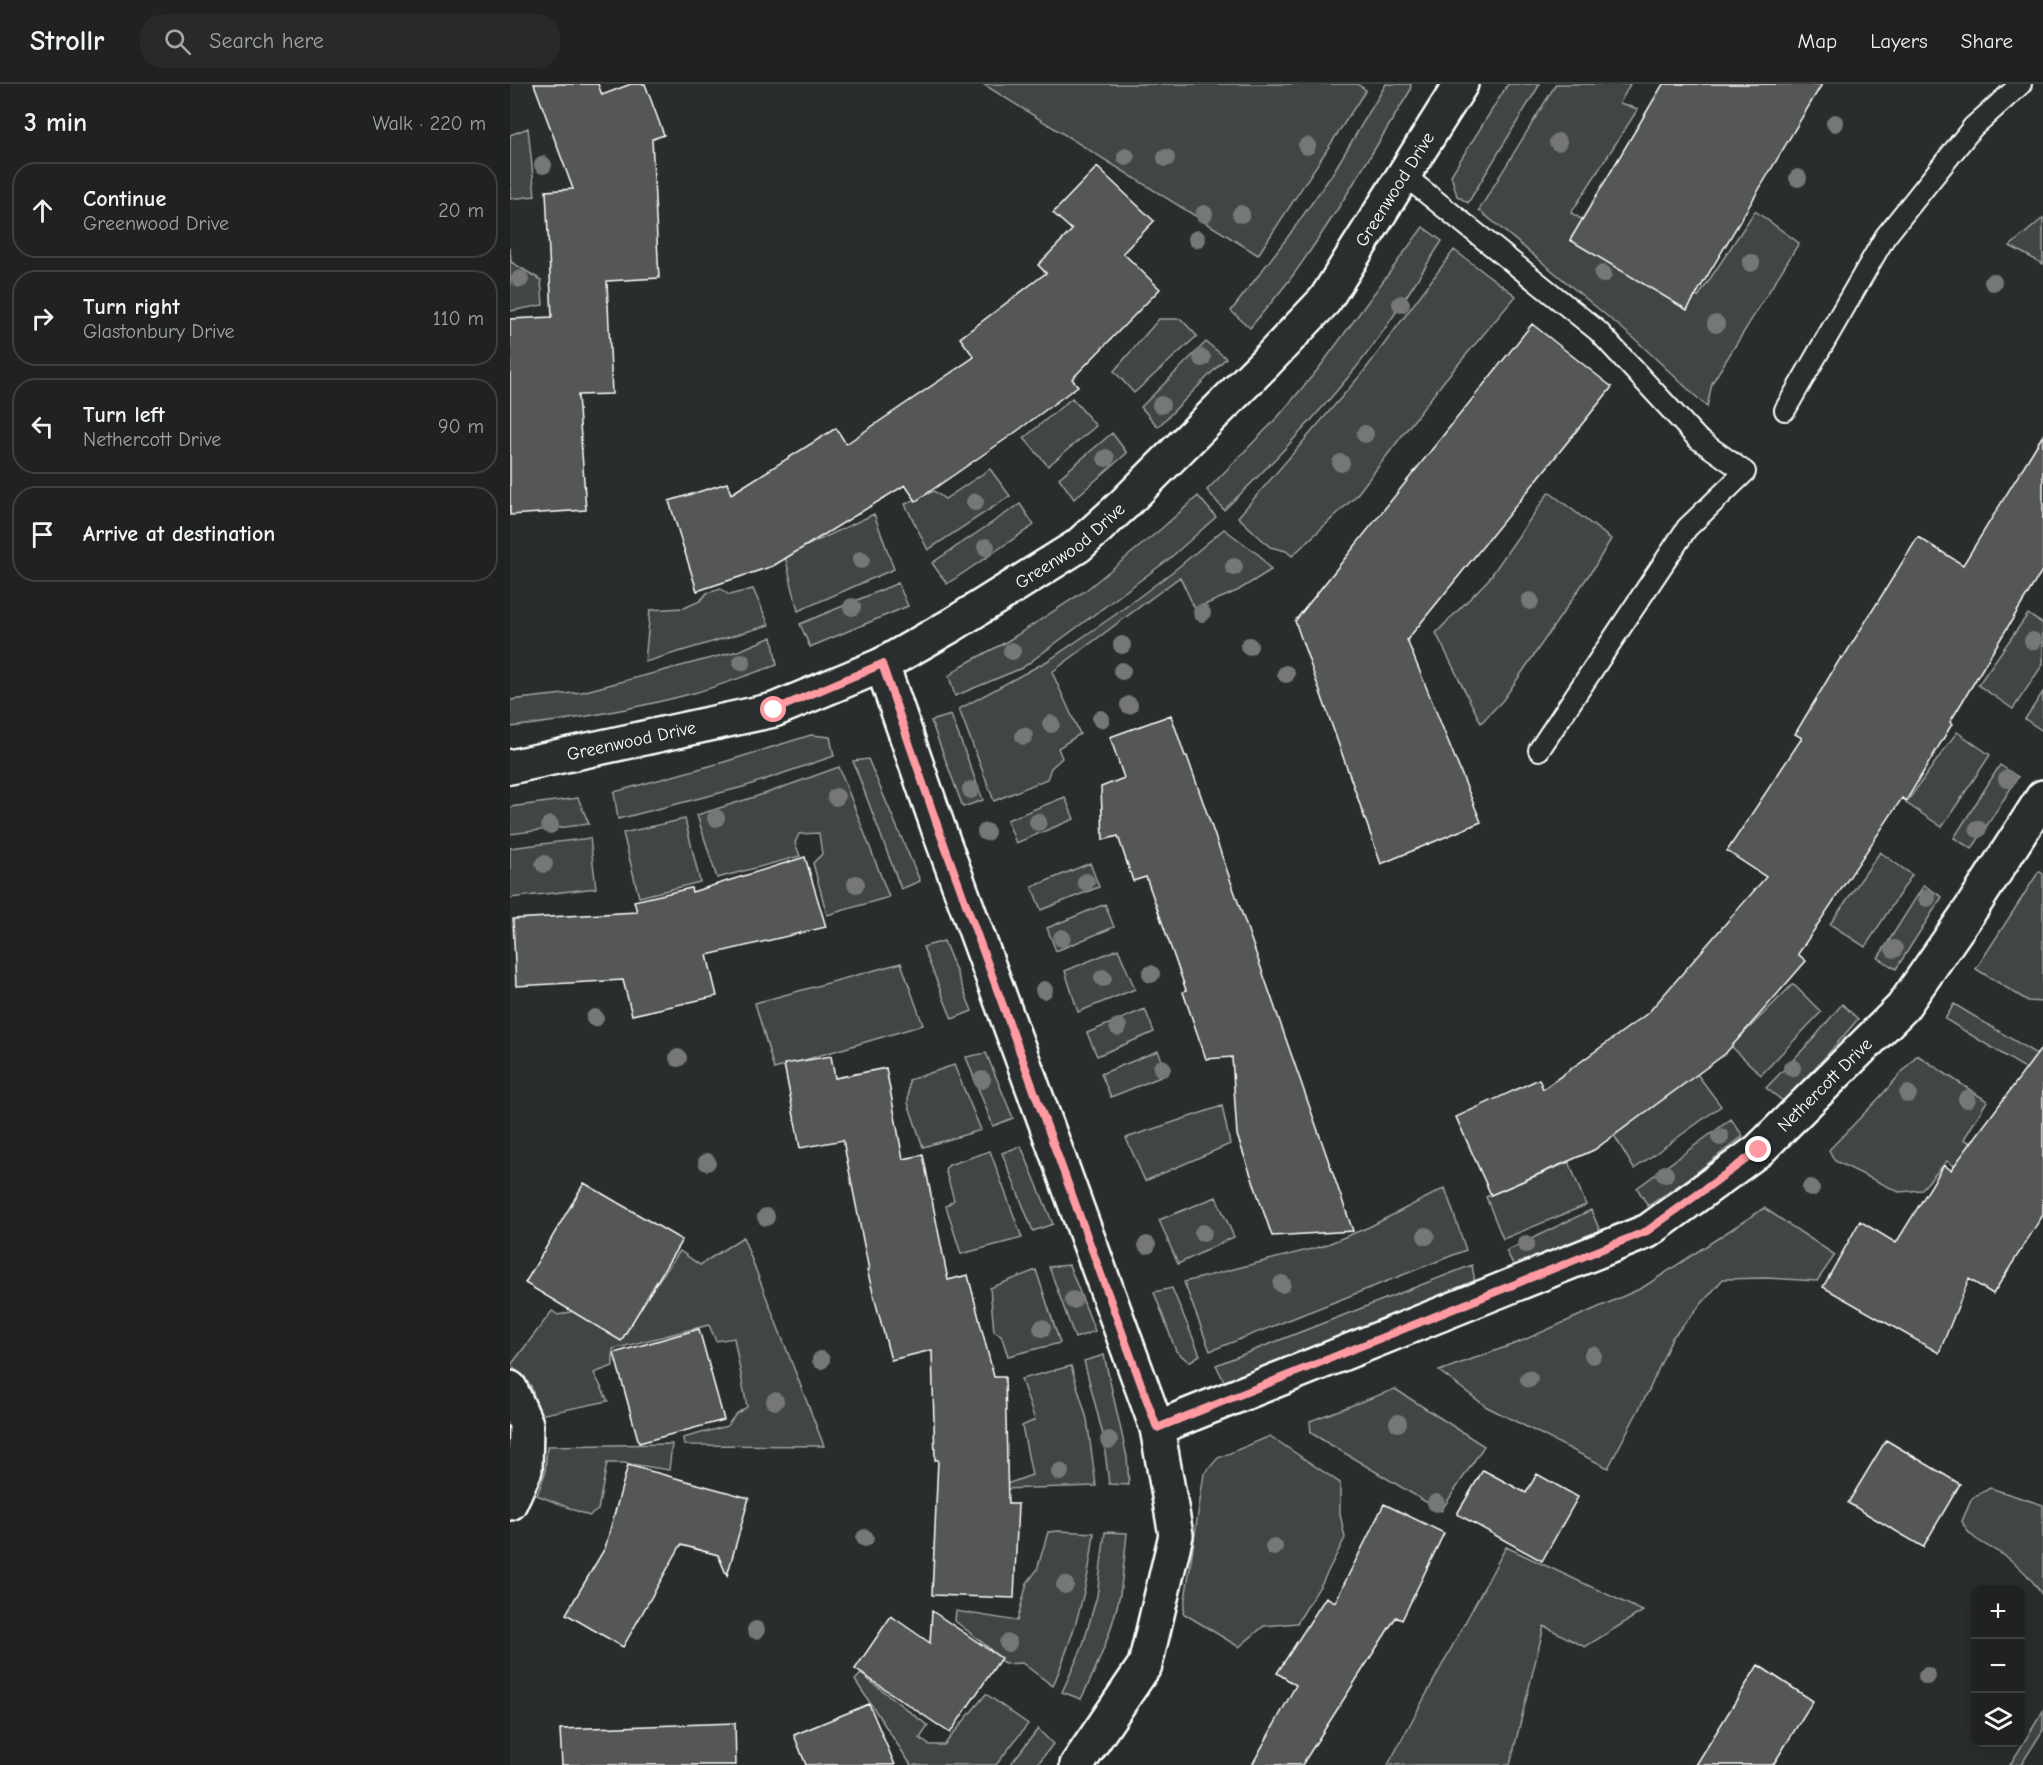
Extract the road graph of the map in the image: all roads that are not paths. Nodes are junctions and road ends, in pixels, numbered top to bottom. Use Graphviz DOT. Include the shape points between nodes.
graph roads {
  1 [pos="1461,84"];
  2 [pos="2021,84"];
  3 [pos="1405,176"];
  4 [pos="1785,410"];
  5 [pos="882,664"];
  6 [pos="1539,750"];
  7 [pos="510,767"];
  8 [pos="2043,797"];
  9 [pos="510,1388"];
  10 [pos="1157,1428"];
  11 [pos="510,1503"];
  12 [pos="1077,1765"];
  1 -- 3 [label="street, Greenwood Drive"];
  2 -- 4 [label="lane" via="1973,127 1885,237"];
  3 -- 5 [label="street, Greenwood Drive" via="1325,300 1123,506 1078,546"];
  3 -- 6 [label="lane" via="1598,331 1698,439 1745,472 1687,528"];
  5 -- 7 [label="street, Greenwood Drive" via="774,710"];
  5 -- 10 [label="street"];
  8 -- 10 [label="street, Nethercott Drive" via="1902,1008 1759,1150 1647,1231"];
  9 -- 11 [label="street" via="526,1424 525,1470"];
  10 -- 12 [label="street" via="1176,1535 1145,1665"];
}
